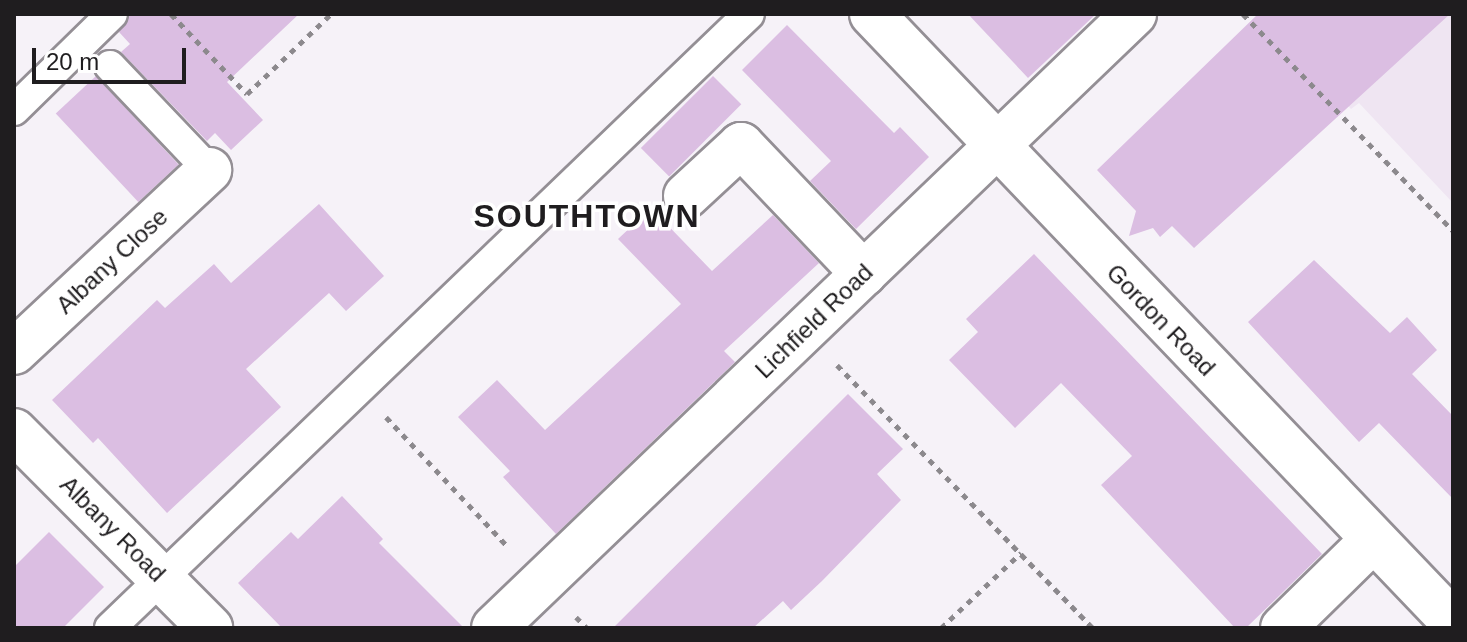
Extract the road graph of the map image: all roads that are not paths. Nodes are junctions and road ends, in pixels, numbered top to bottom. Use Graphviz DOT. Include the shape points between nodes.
graph roads {
  1 [pos="112,14"];
  2 [pos="749,14"];
  3 [pos="872,14"];
  4 [pos="1134,14"];
  5 [pos="110,66"];
  6 [pos="14,110"];
  7 [pos="994,145"];
  8 [pos="209,170"];
  9 [pos="686,196"];
  10 [pos="864,274"];
  11 [pos="14,352"];
  12 [pos="14,431"];
  13 [pos="1373,540"];
  14 [pos="161,576"];
  15 [pos="1453,622"];
  16 [pos="110,628"];
  17 [pos="210,628"];
  18 [pos="494,628"];
  19 [pos="1283,628"];
  1 -- 6 [label="lane"];
  2 -- 14 [label="lane"];
  3 -- 7 [label="street, Gordon Road"];
  4 -- 7 [label="street, Lichfield Road"];
  5 -- 8 [label="lane"];
  7 -- 10 [label="street, Lichfield Road"];
  7 -- 13 [label="street, Gordon Road"];
  8 -- 11 [label="street, Albany Close"];
  9 -- 10 [label="street" via="741,145"];
  10 -- 18 [label="street, Lichfield Road"];
  12 -- 14 [label="street, Albany Road"];
  13 -- 15 [label="street, Gordon Road"];
  13 -- 19 [label="street"];
  14 -- 16 [label="lane"];
  14 -- 17 [label="street, Albany Road"];
}
